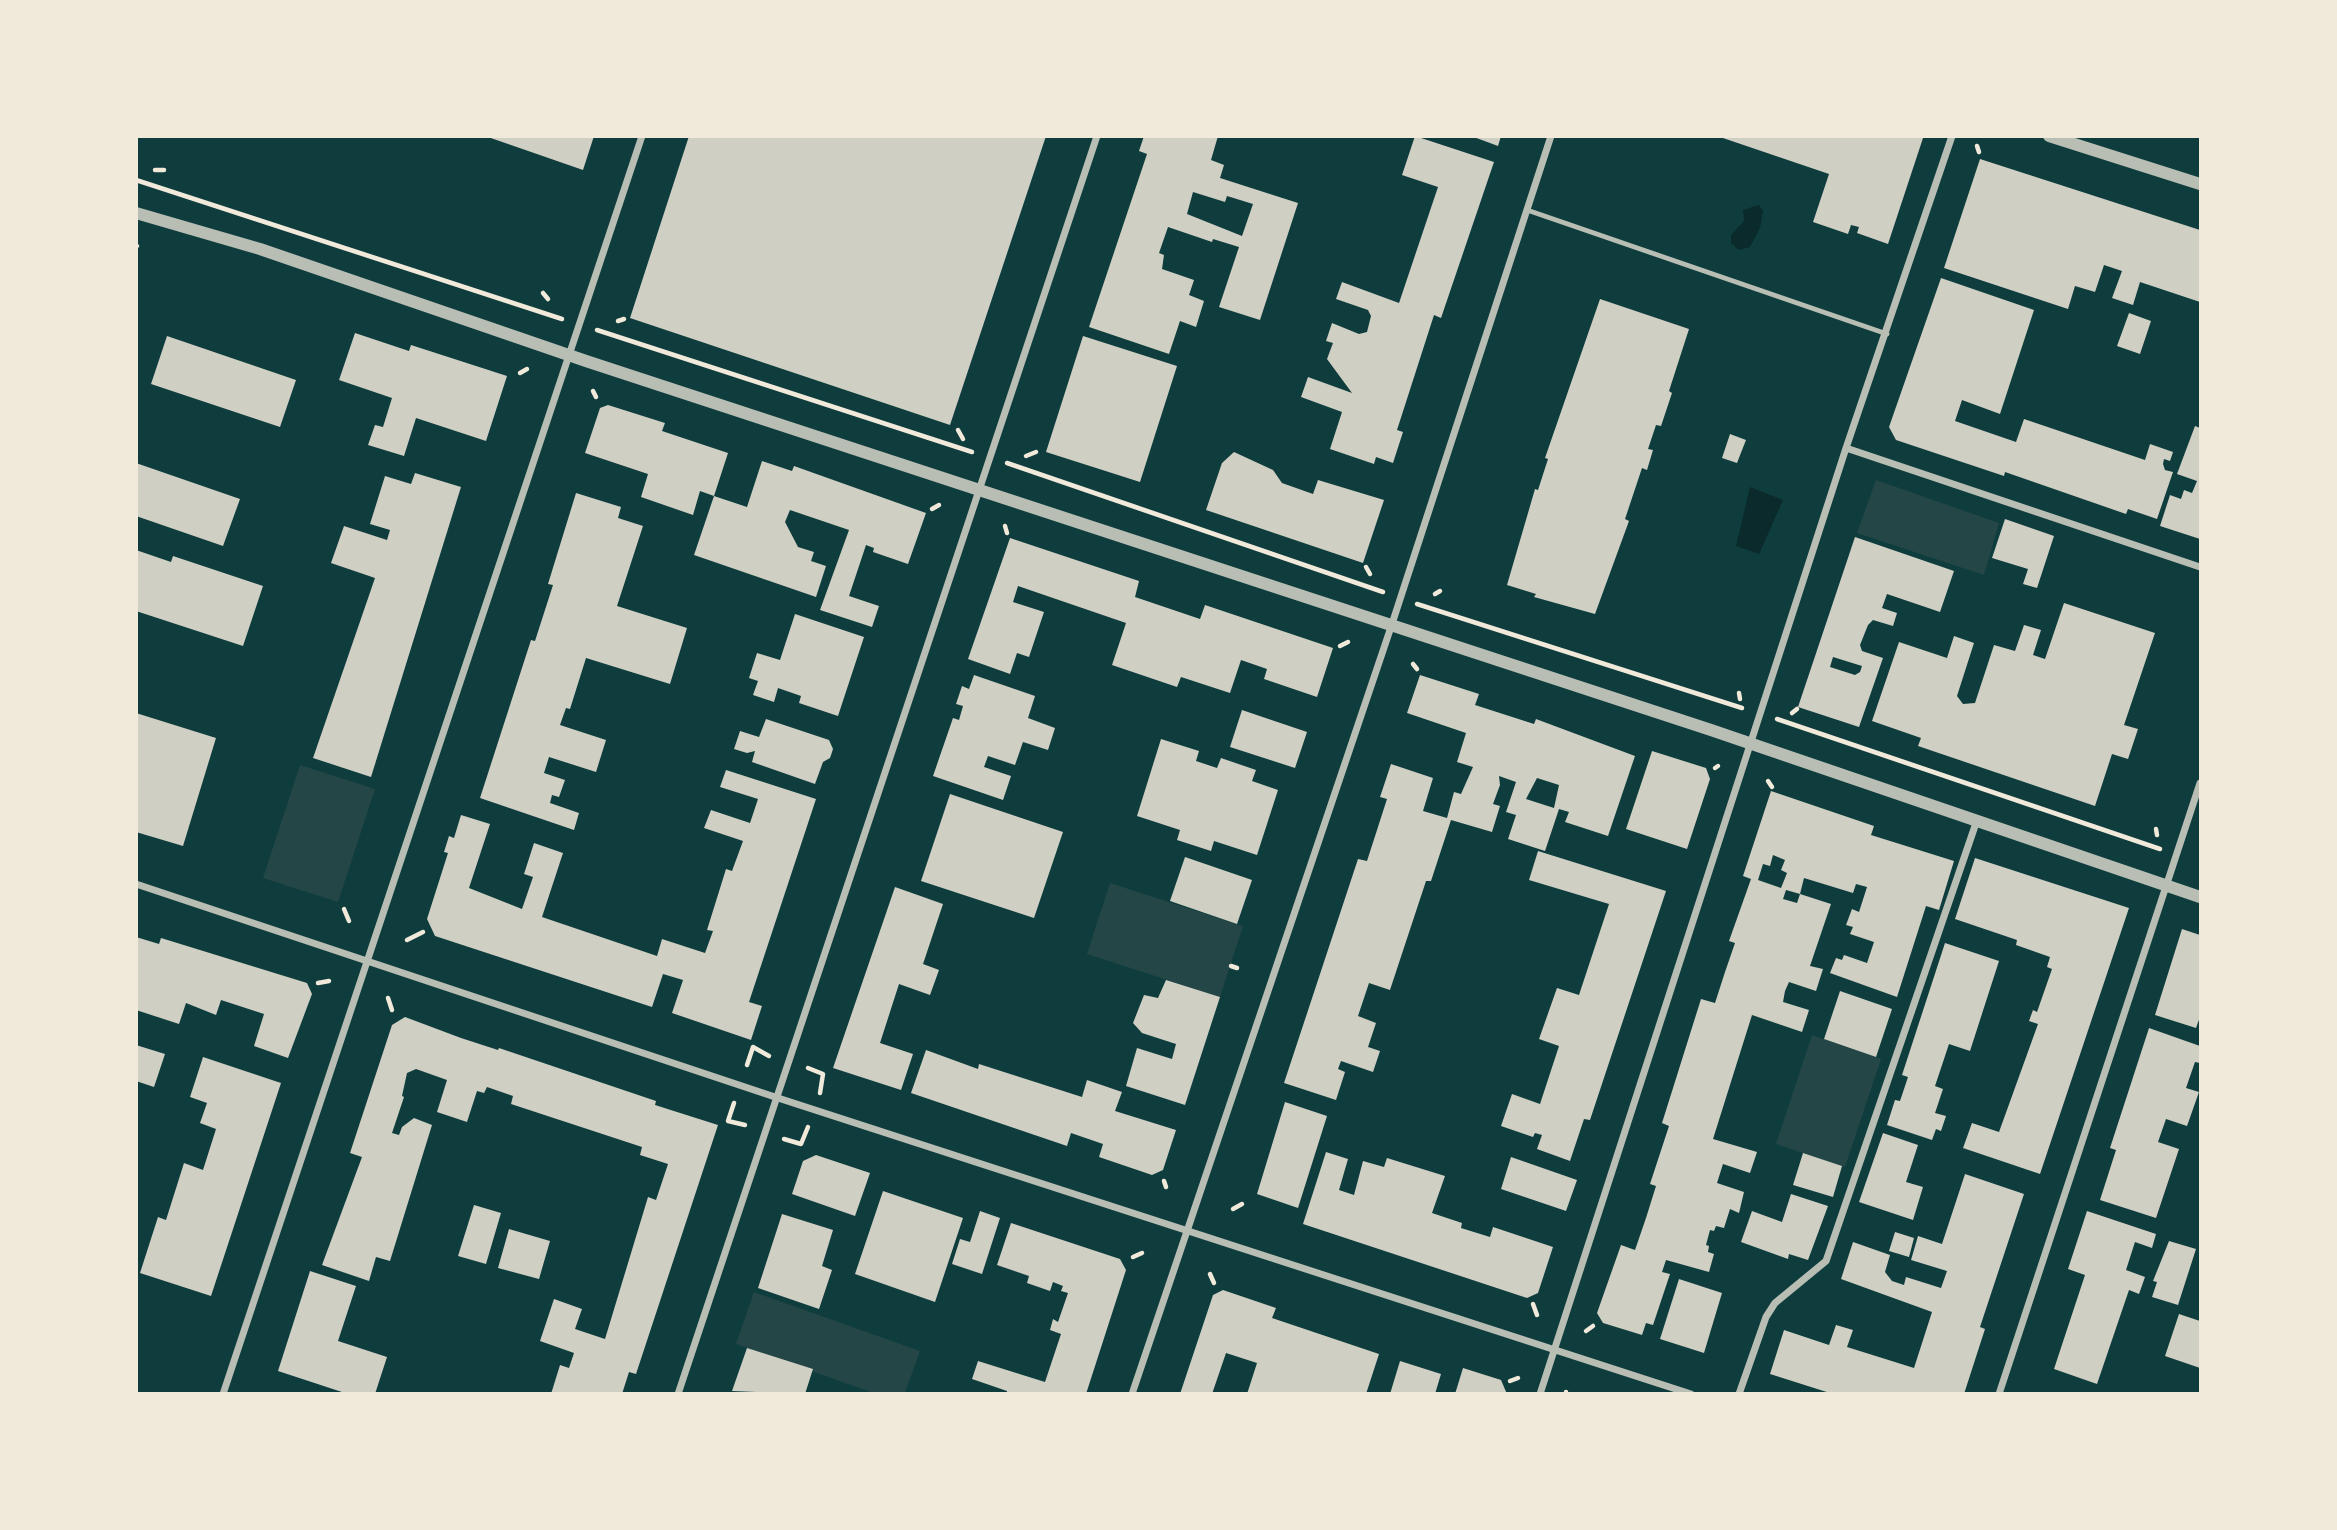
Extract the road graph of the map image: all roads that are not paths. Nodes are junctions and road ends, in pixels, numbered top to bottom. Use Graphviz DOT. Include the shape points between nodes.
graph roads {
  1 [pos="642,136"];
  2 [pos="1097,136"];
  3 [pos="1551,136"];
  4 [pos="1952,136"];
  5 [pos="2049,136"];
  6 [pos="2200,184"];
  7 [pos="1527,210"];
  8 [pos="136,213"];
  9 [pos="1887,334"];
  10 [pos="569,355"];
  11 [pos="1846,448"];
  12 [pos="980,490"];
  13 [pos="2200,567"];
  14 [pos="1391,626"];
  15 [pos="1751,744"];
  16 [pos="2200,783"];
  17 [pos="1976,823"];
  18 [pos="136,884"];
  19 [pos="2166,886"];
  20 [pos="2200,897"];
  21 [pos="369,961"];
  22 [pos="778,1098"];
  23 [pos="1187,1230"];
  24 [pos="1555,1351"];
  25 [pos="223,1394"];
  26 [pos="678,1394"];
  27 [pos="1132,1394"];
  28 [pos="1540,1394"];
  29 [pos="1691,1394"];
  30 [pos="1739,1394"];
  31 [pos="1999,1394"];
  1 -- 10 [label="street"];
  2 -- 12 [label="street"];
  3 -- 7 [label="street"];
  4 -- 9 [label="street"];
  5 -- 6 [label="street"];
  7 -- 9 [label="lane"];
  7 -- 14 [label="street"];
  8 -- 10 [label="street" via="260,249"];
  9 -- 11 [label="street"];
  10 -- 12 [label="street"];
  10 -- 21 [label="street"];
  11 -- 13 [label="street"];
  11 -- 15 [label="street"];
  12 -- 14 [label="street"];
  12 -- 22 [label="street"];
  14 -- 15 [label="street"];
  14 -- 23 [label="street"];
  15 -- 17 [label="street"];
  15 -- 24 [label="street"];
  16 -- 19 [label="street"];
  17 -- 19 [label="street"];
  17 -- 30 [label="street" via="1826,1261 1775,1303"];
  18 -- 21 [label="street"];
  19 -- 20 [label="street"];
  19 -- 31 [label="street"];
  21 -- 22 [label="street"];
  21 -- 25 [label="street"];
  22 -- 23 [label="street"];
  22 -- 26 [label="street"];
  23 -- 24 [label="street"];
  23 -- 27 [label="street"];
  24 -- 28 [label="street"];
  24 -- 29 [label="street"];
}
